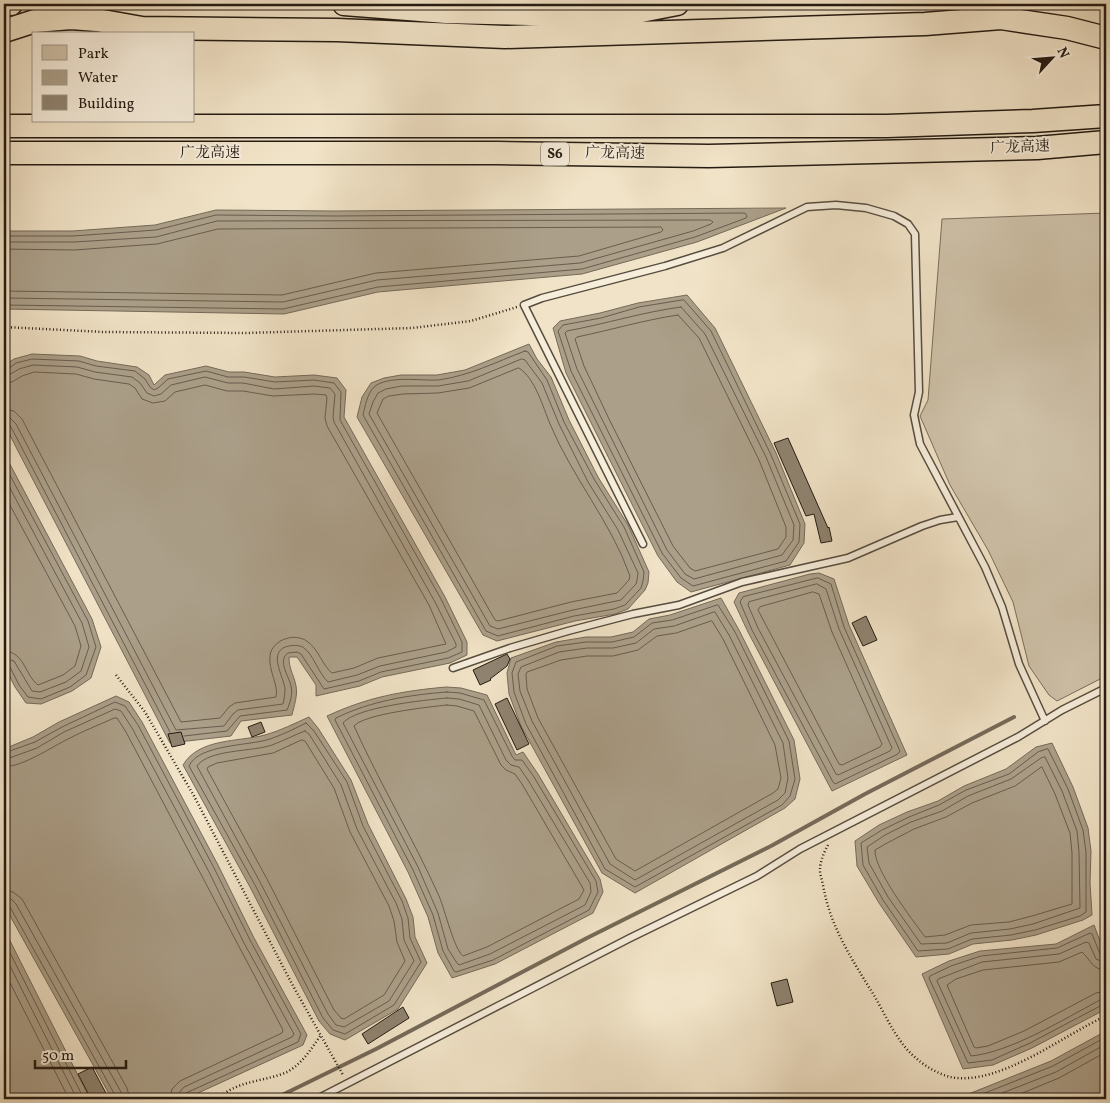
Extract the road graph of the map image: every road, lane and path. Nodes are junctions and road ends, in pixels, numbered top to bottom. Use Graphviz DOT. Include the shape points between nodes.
graph roads {
  1 [pos="4,4"];
  2 [pos="11,4"];
  3 [pos="344,4"];
  4 [pos="500,4"];
  5 [pos="607,4"];
  6 [pos="677,4"];
  7 [pos="650,10"];
  8 [pos="474,13"];
  9 [pos="4,31"];
  10 [pos="1106,38"];
  11 [pos="1106,116"];
  12 [pos="4,126"];
  13 [pos="1106,142"];
  14 [pos="4,153"];
  15 [pos="524,305"];
  16 [pos="4,327"];
  17 [pos="958,517"];
  18 [pos="643,544"];
  19 [pos="453,668"];
  20 [pos="116,675"];
  21 [pos="1106,688"];
  22 [pos="1045,721"];
  23 [pos="834,832"];
  24 [pos="1106,1016"];
  25 [pos="321,1035"];
  26 [pos="341,1072"];
  27 [pos="219,1099"];
  28 [pos="316,1099"];
  1 -- 2 [label="highway"];
  3 -- 8 [label="highway"];
  4 -- 8 [label="highway"];
  5 -- 7 [label="highway"];
  6 -- 7 [label="highway"];
  7 -- 8 [label="highway" via="615,16"];
  9 -- 10 [label="highway" via="36,21 71,18 142,28 505,36 925,24 1001,18 1067,28"];
  11 -- 12 [label="highway, 广龙高速 / S6" via="887,126"];
  13 -- 14 [label="highway, 广龙高速 / S6" via="1037,148 709,156"];
  15 -- 16 [label="path" via="471,322 412,328 246,334"];
  15 -- 17 [label="lane" via="715,250 807,207 866,208 894,216 908,224 914,234 918,392 914,416 920,444"];
  15 -- 18 [label="lane"];
  17 -- 19 [label="lane" via="922,526 848,558 742,582 679,605 568,631"];
  17 -- 22 [label="lane" via="985,567 1002,607 1019,664"];
  20 -- 25 [label="path" via="145,712 194,796"];
  21 -- 22 [label="lane"];
  22 -- 23 [label="lane"];
  23 -- 24 [label="path" via="824,851 820,870 826,901 840,940 896,1034 916,1059 951,1077 990,1074"];
  23 -- 28 [label="lane" via="757,876"];
  25 -- 26 [label="path"];
  25 -- 27 [label="path" via="306,1057 287,1072 246,1084"];
}
